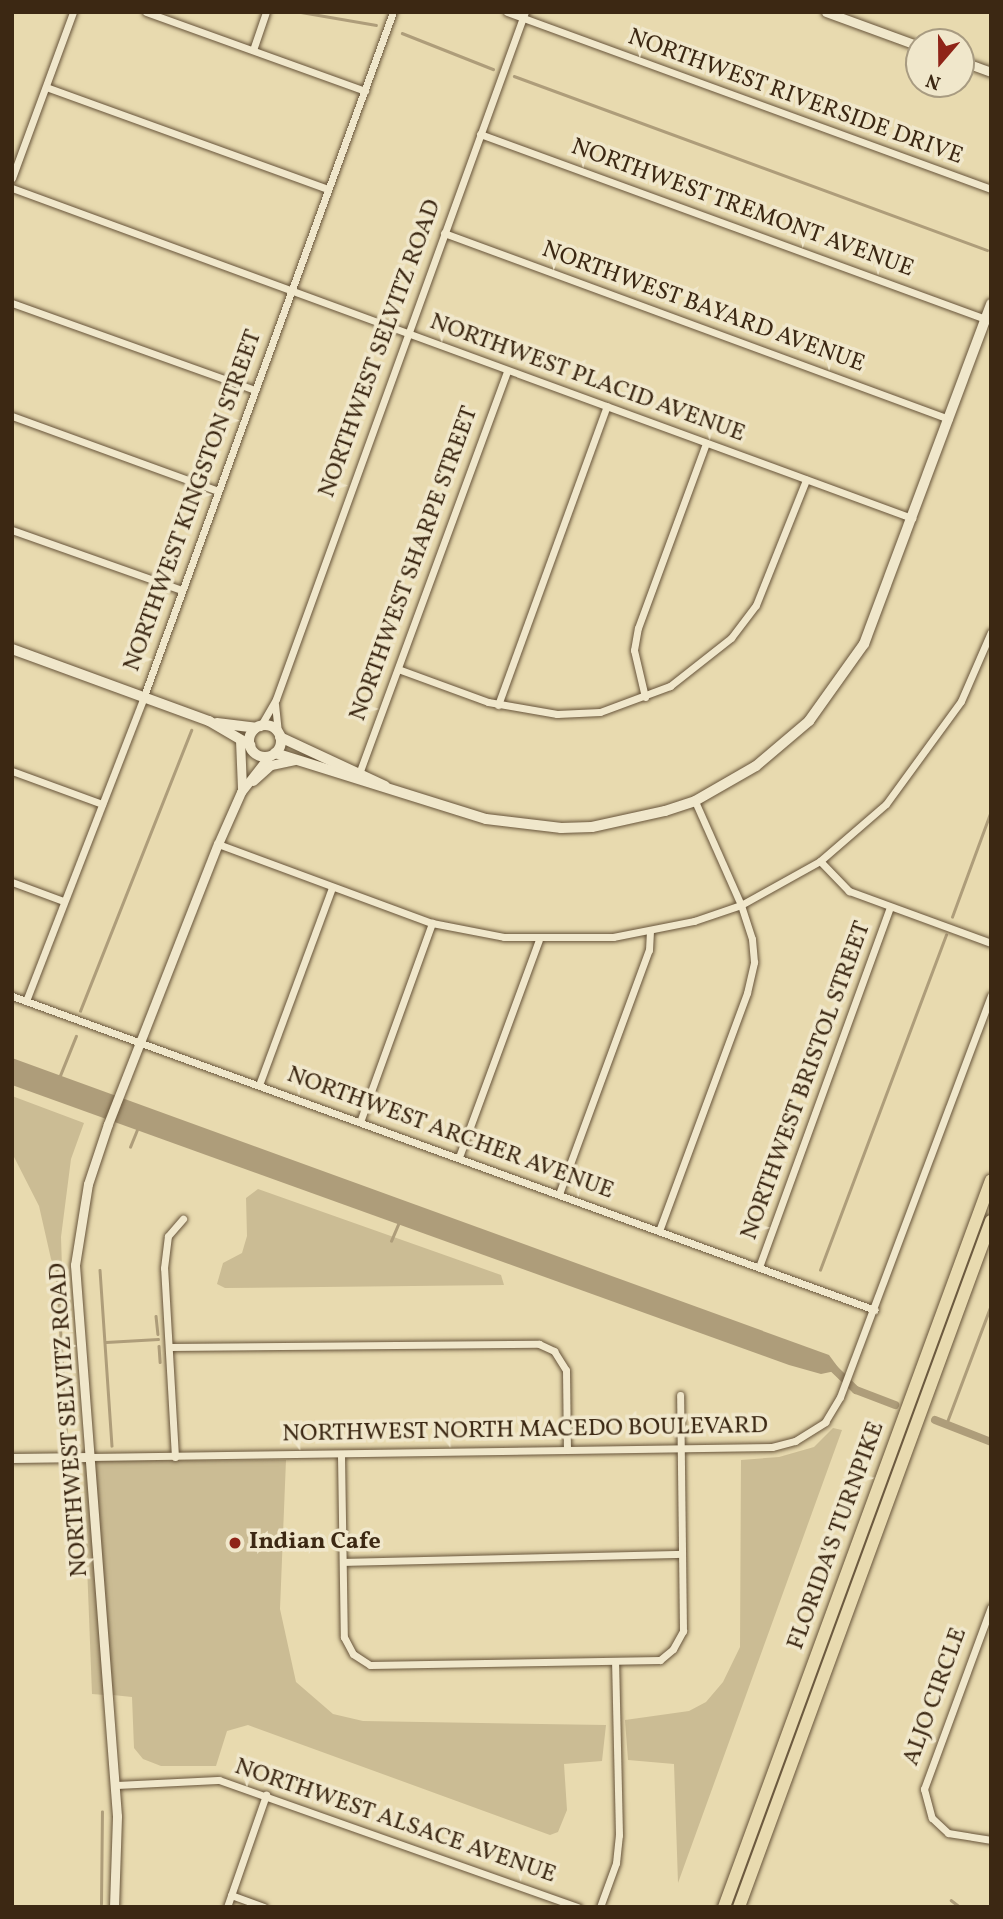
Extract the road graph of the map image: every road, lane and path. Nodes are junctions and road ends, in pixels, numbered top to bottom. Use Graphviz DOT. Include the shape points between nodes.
graph roads {
  1 [pos="73,12"];
  2 [pos="146,12"];
  3 [pos="266,12"];
  4 [pos="393,12"];
  5 [pos="507,12"];
  6 [pos="826,12"];
  7 [pos="523,16"];
  8 [pos="905,41"];
  9 [pos="253,50"];
  10 [pos="46,87"];
  11 [pos="365,90"];
  12 [pos="480,134"];
  13 [pos="12,178"];
  14 [pos="12,188"];
  15 [pos="328,189"];
  16 [pos="991,189"];
  17 [pos="444,233"];
  18 [pos="290,291"];
  19 [pos="12,303"];
  20 [pos="991,304"];
  21 [pos="988,320"];
  22 [pos="406,334"];
  23 [pos="507,370"];
  24 [pos="255,390"];
  25 [pos="607,407"];
  26 [pos="12,416"];
  27 [pos="949,419"];
  28 [pos="706,443"];
  29 [pos="806,480"];
  30 [pos="218,491"];
  31 [pos="912,518"];
  32 [pos="12,530"];
  33 [pos="181,590"];
  34 [pos="991,632"];
  35 [pos="12,649"];
  36 [pos="398,669"];
  37 [pos="144,696"];
  38 [pos="645,697"];
  39 [pos="275,699"];
  40 [pos="498,705"];
  41 [pos="209,721"];
  42 [pos="258,728"];
  43 [pos="279,735"];
  44 [pos="240,740"];
  45 [pos="251,746"];
  46 [pos="272,755"];
  47 [pos="294,760"];
  48 [pos="360,771"];
  49 [pos="12,772"];
  50 [pos="385,786"];
  51 [pos="242,790"];
  52 [pos="695,801"];
  53 [pos="102,804"];
  54 [pos="218,844"];
  55 [pos="820,861"];
  56 [pos="12,882"];
  57 [pos="332,888"];
  58 [pos="63,901"];
  59 [pos="741,905"];
  60 [pos="890,908"];
  61 [pos="432,923"];
  62 [pos="650,931"];
  63 [pos="539,940"];
  64 [pos="991,943"];
  65 [pos="991,995"];
  66 [pos="12,996"];
  67 [pos="26,1001"];
  68 [pos="141,1042"];
  69 [pos="259,1085"];
  70 [pos="359,1122"];
  71 [pos="459,1157"];
  72 [pos="991,1180"];
  73 [pos="559,1194"];
  74 [pos="183,1219"];
  75 [pos="991,1221"];
  76 [pos="659,1231"];
  77 [pos="759,1267"];
  78 [pos="874,1310"];
  79 [pos="169,1347"];
  80 [pos="680,1395"];
  81 [pos="681,1448"];
  82 [pos="567,1449"];
  83 [pos="341,1455"];
  84 [pos="89,1457"];
  85 [pos="175,1457"];
  86 [pos="12,1458"];
  87 [pos="682,1554"];
  88 [pos="344,1562"];
  89 [pos="991,1608"];
  90 [pos="615,1663"];
  91 [pos="115,1786"];
  92 [pos="266,1795"];
  93 [pos="991,1840"];
  94 [pos="231,1895"];
  95 [pos="114,1907"];
  96 [pos="227,1907"];
  97 [pos="264,1907"];
  98 [pos="578,1907"];
  99 [pos="600,1907"];
  100 [pos="724,1907"];
  101 [pos="739,1907"];
  1 -- 10 [label="street"];
  2 -- 9 [label="street"];
  3 -- 9 [label="street"];
  4 -- 11 [label="street, NORTHWEST KINGSTON STREET"];
  5 -- 7 [label="street, NORTHWEST RIVERSIDE DRIVE"];
  6 -- 8 [label="street"];
  7 -- 12 [label="street, NORTHWEST SELVITZ ROAD"];
  7 -- 16 [label="street, NORTHWEST RIVERSIDE DRIVE"];
  9 -- 11 [label="street"];
  10 -- 13 [label="street"];
  10 -- 15 [label="street"];
  11 -- 15 [label="street, NORTHWEST KINGSTON STREET"];
  12 -- 17 [label="street, NORTHWEST SELVITZ ROAD"];
  12 -- 21 [label="street, NORTHWEST TREMONT AVENUE"];
  14 -- 18 [label="street, NORTHWEST PLACID AVENUE"];
  15 -- 18 [label="street, NORTHWEST KINGSTON STREET"];
  17 -- 22 [label="street, NORTHWEST SELVITZ ROAD"];
  17 -- 27 [label="street, NORTHWEST BAYARD AVENUE"];
  18 -- 22 [label="street, NORTHWEST PLACID AVENUE"];
  18 -- 24 [label="street, NORTHWEST KINGSTON STREET"];
  19 -- 24 [label="street"];
  20 -- 21 [label="main road"];
  21 -- 27 [label="main road"];
  22 -- 23 [label="street, NORTHWEST PLACID AVENUE"];
  22 -- 39 [label="street, NORTHWEST SELVITZ ROAD"];
  23 -- 25 [label="street, NORTHWEST PLACID AVENUE"];
  23 -- 36 [label="street, NORTHWEST SHARPE STREET"];
  24 -- 30 [label="street, NORTHWEST KINGSTON STREET"];
  25 -- 28 [label="street, NORTHWEST PLACID AVENUE"];
  25 -- 40 [label="street"];
  26 -- 30 [label="street"];
  27 -- 31 [label="main road"];
  28 -- 29 [label="street, NORTHWEST PLACID AVENUE"];
  28 -- 38 [label="street" via="638,628 634,650"];
  29 -- 31 [label="street, NORTHWEST PLACID AVENUE"];
  29 -- 38 [label="street" via="756,605 731,638 696,669"];
  30 -- 33 [label="street, NORTHWEST KINGSTON STREET"];
  31 -- 52 [label="main road" via="868,634 832,694 785,744"];
  32 -- 33 [label="street"];
  33 -- 37 [label="street, NORTHWEST KINGSTON STREET"];
  34 -- 55 [label="street" via="961,701 931,748 886,804"];
  35 -- 37 [label="main road"];
  36 -- 40 [label="street"];
  36 -- 48 [label="street, NORTHWEST SHARPE STREET"];
  37 -- 41 [label="main road"];
  37 -- 53 [label="street, NORTHWEST KINGSTON STREET"];
  38 -- 40 [label="street" via="600,712 536,712"];
  39 -- 42 [label="street, NORTHWEST SELVITZ ROAD"];
  39 -- 43 [label="street, NORTHWEST SELVITZ ROAD"];
  41 -- 42 [label="main road"];
  41 -- 44 [label="main road"];
  42 -- 43 [label="main road"];
  42 -- 45 [label="main road"];
  43 -- 46 [label="main road"];
  43 -- 48 [label="main road"];
  44 -- 45 [label="main road"];
  44 -- 51 [label="street"];
  45 -- 46 [label="main road"];
  45 -- 51 [label="street, NORTHWEST SELVITZ ROAD"];
  46 -- 47 [label="main road"];
  46 -- 51 [label="street, NORTHWEST SELVITZ ROAD"];
  47 -- 50 [label="main road"];
  47 -- 51 [label="street" via="271,765"];
  48 -- 50 [label="main road"];
  49 -- 53 [label="street"];
  50 -- 52 [label="main road" via="476,817 539,827 593,827"];
  51 -- 54 [label="street, NORTHWEST SELVITZ ROAD"];
  52 -- 59 [label="street"];
  53 -- 58 [label="street, NORTHWEST KINGSTON STREET"];
  54 -- 57 [label="street"];
  54 -- 68 [label="street, NORTHWEST SELVITZ ROAD"];
  55 -- 59 [label="street"];
  55 -- 60 [label="street" via="849,891"];
  56 -- 58 [label="street"];
  57 -- 61 [label="street"];
  57 -- 69 [label="street"];
  58 -- 67 [label="street, NORTHWEST KINGSTON STREET"];
  59 -- 62 [label="street"];
  59 -- 76 [label="street" via="754,962 747,993"];
  60 -- 64 [label="street"];
  60 -- 77 [label="street, NORTHWEST BRISTOL STREET"];
  61 -- 63 [label="street"];
  61 -- 70 [label="street"];
  62 -- 63 [label="street"];
  62 -- 73 [label="street" via="649,950"];
  63 -- 71 [label="street"];
  65 -- 78 [label="street, NORTHWEST NORTH MACEDO BOULEVARD"];
  66 -- 67 [label="street, NORTHWEST ARCHER AVENUE"];
  67 -- 68 [label="street, NORTHWEST ARCHER AVENUE"];
  68 -- 69 [label="street, NORTHWEST ARCHER AVENUE"];
  68 -- 84 [label="street, NORTHWEST SELVITZ ROAD" via="88,1184 75,1265"];
  69 -- 70 [label="street, NORTHWEST ARCHER AVENUE"];
  70 -- 71 [label="street, NORTHWEST ARCHER AVENUE"];
  71 -- 73 [label="street, NORTHWEST ARCHER AVENUE"];
  72 -- 100 [label="highway, FLORIDA'S TURNPIKE"];
  73 -- 76 [label="street, NORTHWEST ARCHER AVENUE"];
  74 -- 79 [label="street" via="168,1236 164,1251"];
  75 -- 101 [label="highway, FLORIDA'S TURNPIKE"];
  76 -- 77 [label="street, NORTHWEST ARCHER AVENUE"];
  77 -- 78 [label="street, NORTHWEST ARCHER AVENUE"];
  78 -- 81 [label="street, NORTHWEST NORTH MACEDO BOULEVARD" via="841,1397 825,1422 795,1441 772,1447"];
  79 -- 82 [label="street" via="539,1344 554,1351 566,1370"];
  79 -- 85 [label="street"];
  80 -- 81 [label="street"];
  81 -- 82 [label="street, NORTHWEST NORTH MACEDO BOULEVARD"];
  81 -- 87 [label="street"];
  82 -- 83 [label="street, NORTHWEST NORTH MACEDO BOULEVARD"];
  83 -- 85 [label="street, NORTHWEST NORTH MACEDO BOULEVARD"];
  83 -- 88 [label="street"];
  84 -- 85 [label="street, NORTHWEST NORTH MACEDO BOULEVARD"];
  84 -- 86 [label="street, NORTHWEST NORTH MACEDO BOULEVARD"];
  84 -- 91 [label="street, NORTHWEST SELVITZ ROAD"];
  87 -- 88 [label="street"];
  87 -- 90 [label="street" via="683,1631 660,1660"];
  88 -- 90 [label="street" via="344,1637 353,1654 370,1665"];
  89 -- 93 [label="street, ALJO CIRCLE" via="924,1789 932,1818 948,1833"];
  90 -- 99 [label="street" via="619,1835 616,1863"];
  91 -- 92 [label="street, NORTHWEST ALSACE AVENUE" via="219,1780"];
  91 -- 95 [label="street, NORTHWEST SELVITZ ROAD"];
  92 -- 94 [label="street"];
  92 -- 98 [label="street, NORTHWEST ALSACE AVENUE"];
  94 -- 96 [label="street"];
  94 -- 97 [label="street"];
}
